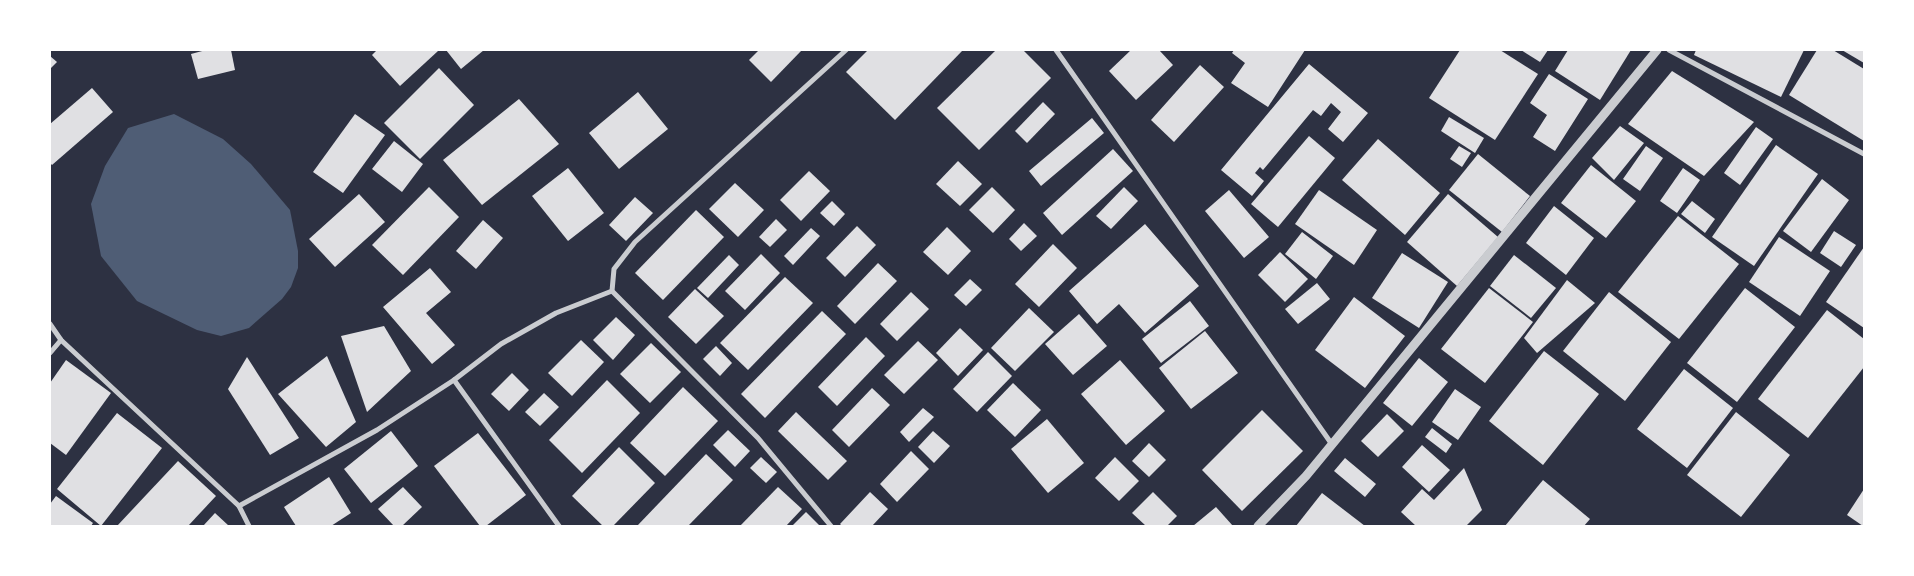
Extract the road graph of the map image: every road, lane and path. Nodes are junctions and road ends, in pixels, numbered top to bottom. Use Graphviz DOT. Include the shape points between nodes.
graph roads {
  1 [pos="846,50"];
  2 [pos="1056,50"];
  3 [pos="1657,50"];
  4 [pos="1669,50"];
  5 [pos="1864,154"];
  6 [pos="612,291"];
  7 [pos="50,324"];
  8 [pos="61,340"];
  9 [pos="50,354"];
  10 [pos="454,380"];
  11 [pos="1332,442"];
  12 [pos="239,506"];
  13 [pos="249,526"];
  14 [pos="559,526"];
  15 [pos="831,526"];
  16 [pos="1258,526"];
  1 -- 6 [label="street" via="635,242 614,269"];
  2 -- 11 [label="street"];
  3 -- 11 [label="street"];
  4 -- 5 [label="street"];
  6 -- 10 [label="street" via="556,313 501,344"];
  6 -- 15 [label="street" via="758,438"];
  7 -- 8 [label="street"];
  8 -- 9 [label="street"];
  8 -- 12 [label="street"];
  10 -- 12 [label="street" via="378,430"];
  10 -- 14 [label="street"];
  11 -- 16 [label="street" via="1306,476"];
  12 -- 13 [label="street"];
}
